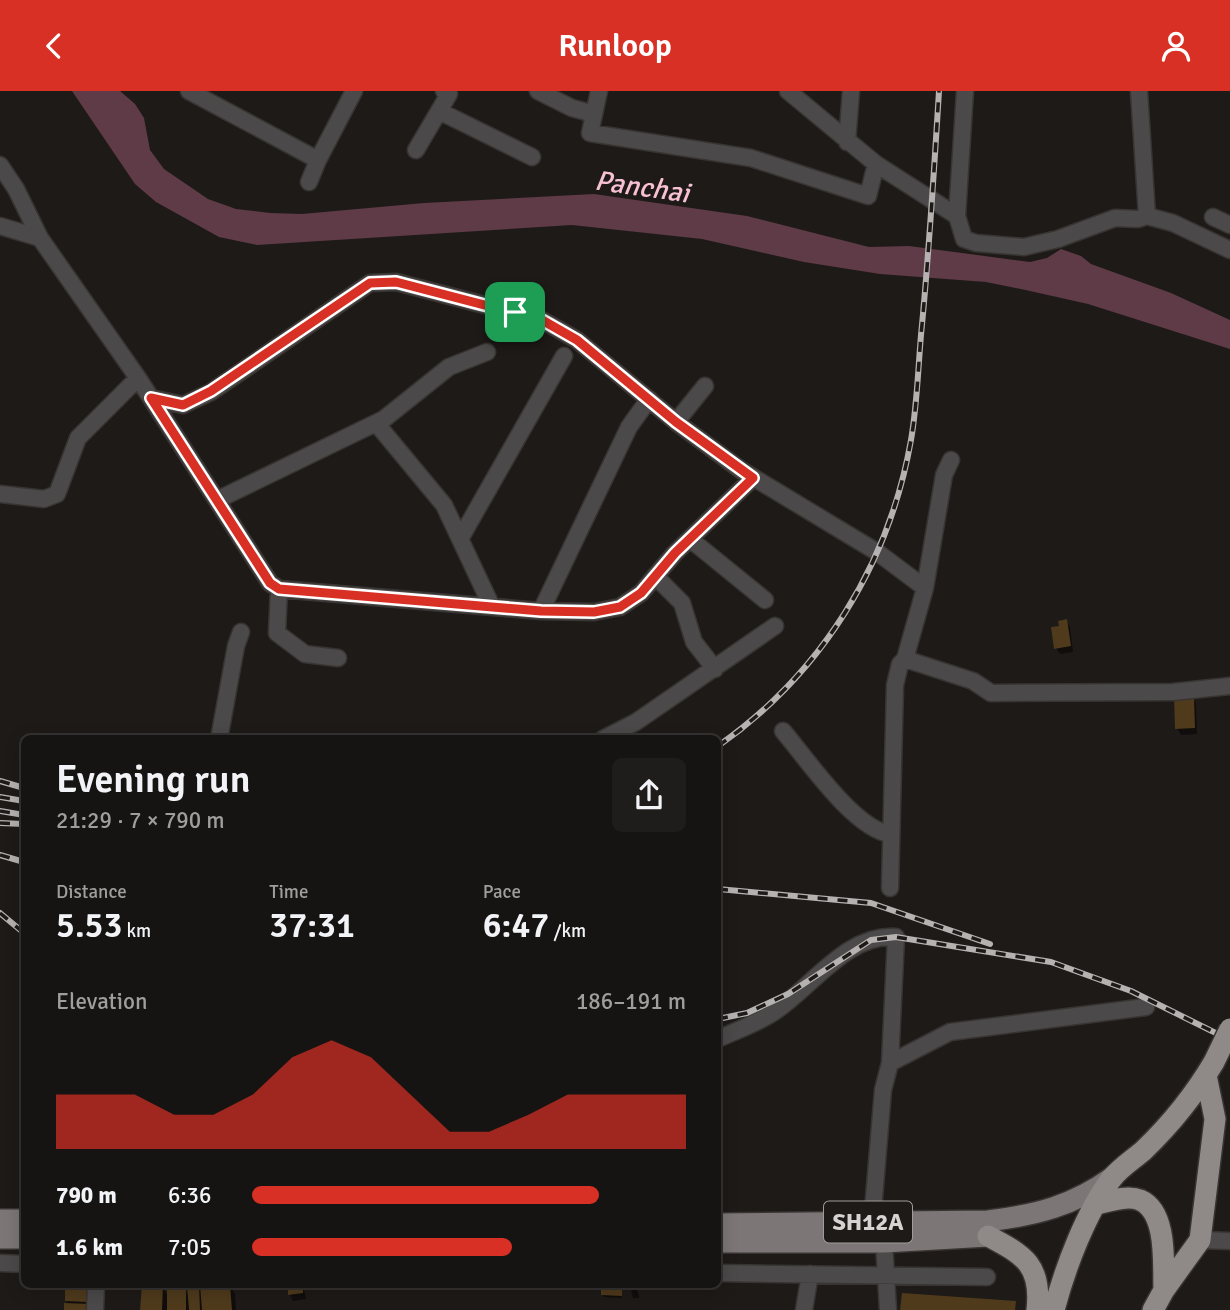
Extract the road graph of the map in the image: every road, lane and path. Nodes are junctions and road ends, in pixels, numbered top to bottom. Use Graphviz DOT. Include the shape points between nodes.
graph roads {
  1 [pos="189,91"];
  2 [pos="354,91"];
  3 [pos="444,91"];
  4 [pos="538,91"];
  5 [pos="599,91"];
  6 [pos="788,91"];
  7 [pos="851,91"];
  8 [pos="965,91"];
  9 [pos="1139,91"];
  10 [pos="210,96"];
  11 [pos="439,111"];
  12 [pos="594,114"];
  13 [pos="847,142"];
  14 [pos="416,150"];
  15 [pos="532,157"];
  16 [pos="318,160"];
  17 [pos="876,164"];
  18 [pos="0,166"];
  19 [pos="310,182"];
  20 [pos="957,216"];
  21 [pos="1147,216"];
  22 [pos="1213,217"];
  23 [pos="1230,225"];
  24 [pos="0,226"];
  25 [pos="40,238"];
  26 [pos="1230,250"];
  27 [pos="487,352"];
  28 [pos="564,356"];
  29 [pos="138,378"];
  30 [pos="705,386"];
  31 [pos="151,398"];
  32 [pos="649,399"];
  33 [pos="676,422"];
  34 [pos="376,423"];
  35 [pos="951,460"];
  36 [pos="753,478"];
  37 [pos="0,493"];
  38 [pos="217,501"];
  39 [pos="460,539"];
  40 [pos="690,539"];
  41 [pos="655,576"];
  42 [pos="925,588"];
  43 [pos="279,589"];
  44 [pos="765,600"];
  45 [pos="492,607"];
  46 [pos="541,611"];
  47 [pos="775,626"];
  48 [pos="242,632"];
  49 [pos="338,659"];
  50 [pos="905,659"];
  51 [pos="715,669"];
  52 [pos="1230,686"];
  53 [pos="783,731"];
  54 [pos="220,735"];
  55 [pos="611,735"];
  56 [pos="890,834"];
  57 [pos="890,888"];
  58 [pos="1146,1007"];
  59 [pos="1230,1029"];
  60 [pos="721,1038"];
  61 [pos="890,1063"];
  62 [pos="1210,1069"];
  63 [pos="1113,1177"];
  64 [pos="1093,1211"];
  65 [pos="0,1220"];
  66 [pos="21,1220"];
  67 [pos="872,1222"];
  68 [pos="721,1224"];
  69 [pos="988,1236"];
  70 [pos="0,1238"];
  71 [pos="21,1238"];
  72 [pos="1200,1240"];
  73 [pos="1230,1241"];
  74 [pos="721,1242"];
  75 [pos="884,1242"];
  76 [pos="0,1263"];
  77 [pos="21,1264"];
  78 [pos="721,1273"];
  79 [pos="810,1274"];
  80 [pos="886,1275"];
  81 [pos="987,1277"];
  82 [pos="96,1288"];
  83 [pos="1164,1290"];
  84 [pos="95,1310"];
  85 [pos="804,1310"];
  86 [pos="888,1310"];
  87 [pos="1037,1310"];
  88 [pos="1054,1310"];
  89 [pos="1153,1310"];
  1 -- 10 [label="street"];
  2 -- 16 [label="street"];
  3 -- 11 [label="street" via="449,94"];
  4 -- 12 [label="street"];
  5 -- 12 [label="street"];
  6 -- 13 [label="street"];
  7 -- 13 [label="street"];
  8 -- 20 [label="street"];
  9 -- 21 [label="street"];
  10 -- 16 [label="street"];
  11 -- 14 [label="street"];
  11 -- 15 [label="street"];
  12 -- 17 [label="street" via="590,133 751,158 868,196"];
  13 -- 17 [label="street"];
  16 -- 19 [label="street"];
  17 -- 20 [label="street"];
  18 -- 25 [label="street"];
  20 -- 21 [label="street" via="964,239 1024,247 1115,218"];
  21 -- 26 [label="street"];
  22 -- 23 [label="street"];
  24 -- 25 [label="street"];
  25 -- 29 [label="street"];
  27 -- 34 [label="street" via="449,367"];
  28 -- 39 [label="street"];
  29 -- 31 [label="street"];
  29 -- 37 [label="street" via="78,438 57,494 44,499"];
  30 -- 33 [label="street"];
  31 -- 32 [label="street" via="183,405 211,391 370,283 396,282 542,320 577,340"];
  31 -- 38 [label="street"];
  32 -- 33 [label="street"];
  32 -- 46 [label="street" via="629,427"];
  33 -- 36 [label="street"];
  34 -- 38 [label="street"];
  34 -- 39 [label="street" via="443,505"];
  35 -- 42 [label="street" via="944,475"];
  36 -- 40 [label="street"];
  36 -- 42 [label="street" via="877,552"];
  38 -- 43 [label="street" via="270,583"];
  39 -- 45 [label="street"];
  40 -- 41 [label="street"];
  40 -- 44 [label="street"];
  41 -- 46 [label="street" via="620,607 594,612"];
  41 -- 51 [label="street" via="681,603 694,642"];
  42 -- 50 [label="street"];
  43 -- 45 [label="street"];
  43 -- 49 [label="street" via="277,633 305,654"];
  45 -- 46 [label="street"];
  47 -- 51 [label="street"];
  48 -- 54 [label="street"];
  50 -- 52 [label="street" via="973,681 991,693 1173,692"];
  50 -- 56 [label="street" via="895,685"];
  51 -- 55 [label="street"];
  53 -- 56 [label="street" via="852,813 876,832"];
  56 -- 57 [label="street"];
  58 -- 61 [label="street" via="950,1032"];
  59 -- 62 [label="highway, bridge"];
  60 -- 61 [label="street" via="772,1013 848,951 882,936 896,937"];
  61 -- 67 [label="street" via="883,1090"];
  62 -- 63 [label="highway, SH12A" via="1181,1109"];
  62 -- 72 [label="highway" via="1215,1119"];
  63 -- 64 [label="highway"];
  63 -- 67 [label="main road, SH12A" via="1067,1205 1019,1217"];
  64 -- 83 [label="highway" via="1126,1198 1140,1200 1154,1212 1162,1239"];
  64 -- 88 [label="highway"];
  65 -- 66 [label="main road"];
  67 -- 68 [label="main road, SH12A"];
  69 -- 75 [label="main road, SH12A"];
  69 -- 87 [label="highway" via="1032,1266 1038,1282"];
  70 -- 71 [label="main road"];
  72 -- 73 [label="street"];
  72 -- 83 [label="highway"];
  74 -- 75 [label="main road, SH12A"];
  75 -- 80 [label="street"];
  76 -- 77 [label="street"];
  78 -- 79 [label="street"];
  79 -- 80 [label="street"];
  79 -- 85 [label="street"];
  80 -- 81 [label="street"];
  80 -- 86 [label="street"];
  82 -- 84 [label="street"];
  83 -- 89 [label="highway"];
}
